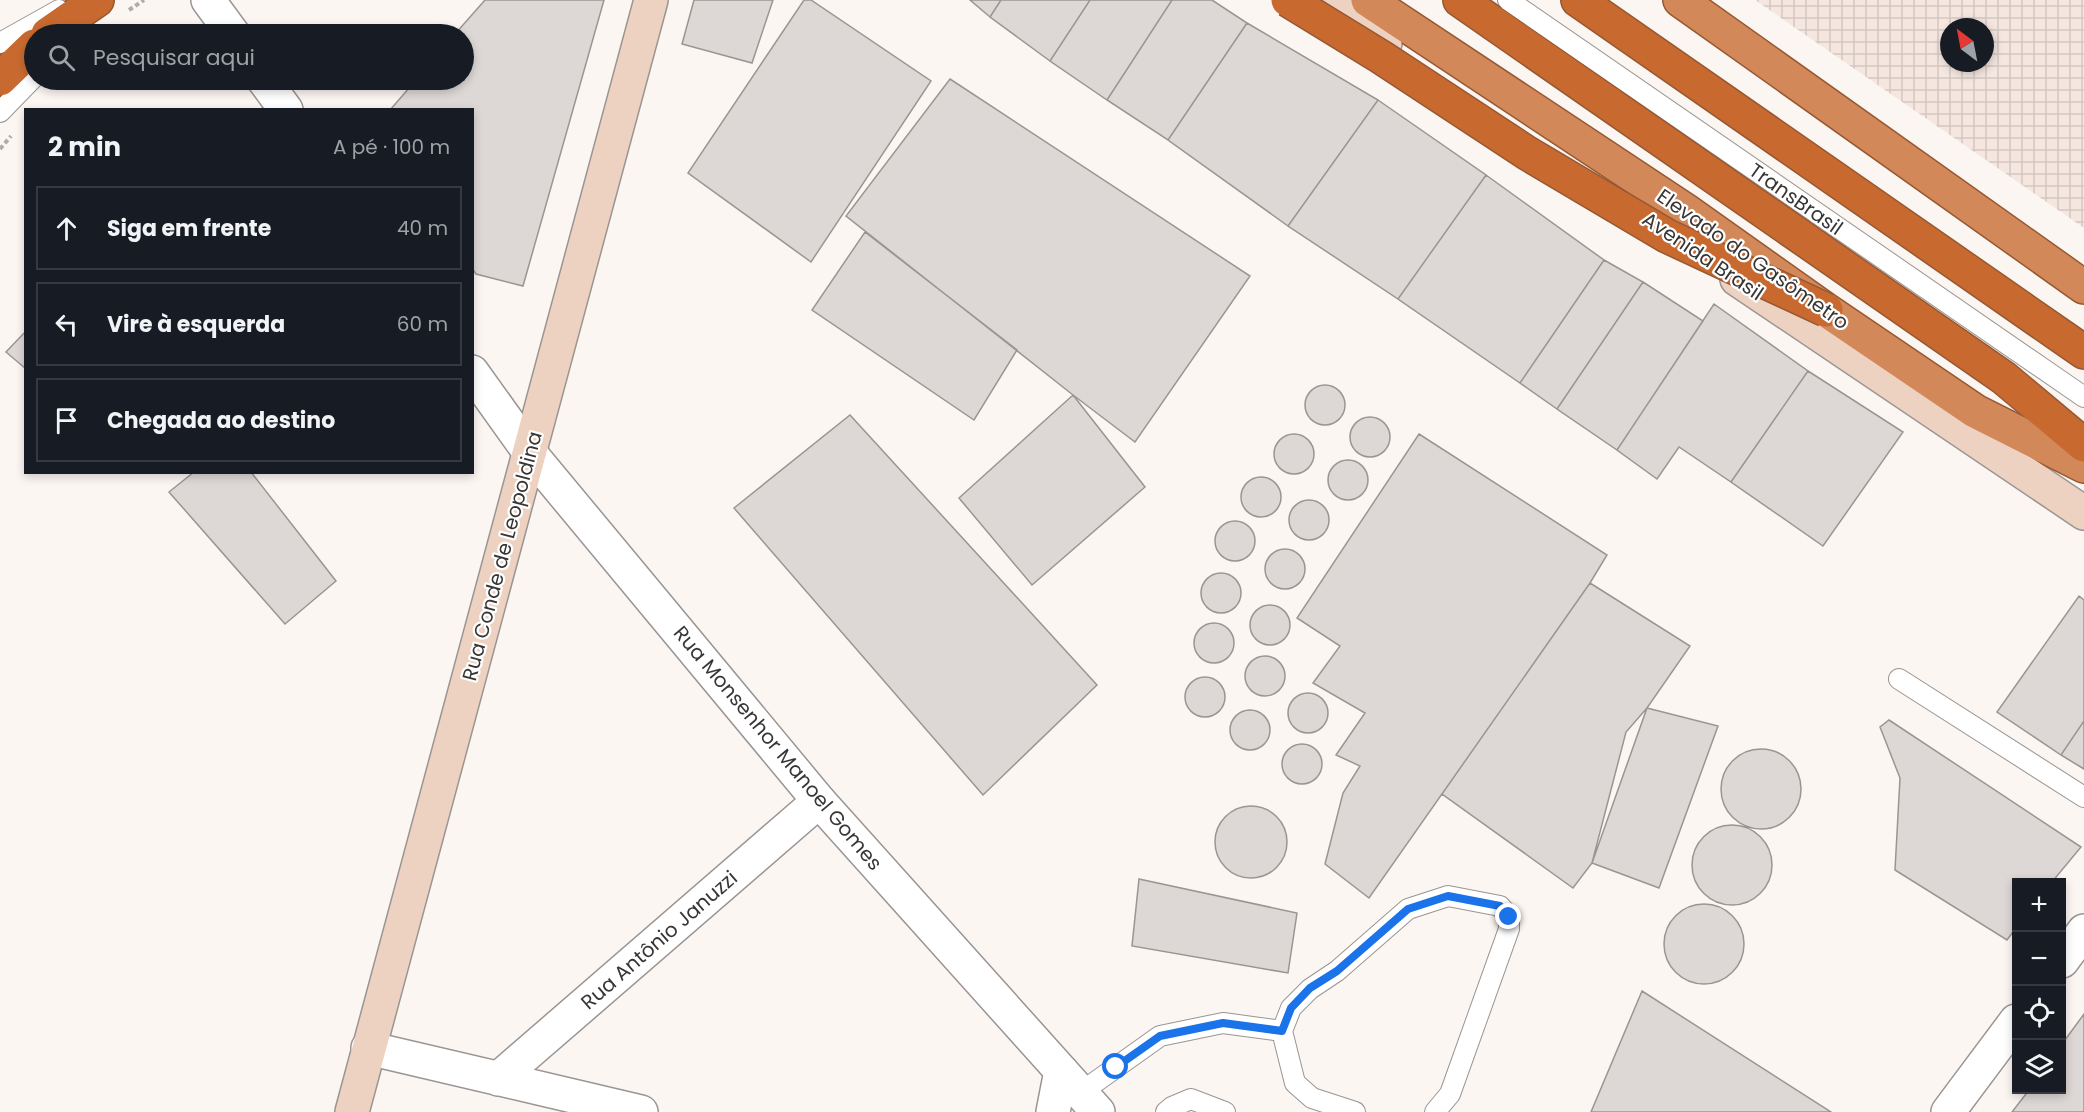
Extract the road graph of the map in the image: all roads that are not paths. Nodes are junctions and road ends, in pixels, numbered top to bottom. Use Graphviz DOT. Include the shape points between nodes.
graph roads {
  1 [pos="77,0"];
  2 [pos="97,0"];
  3 [pos="107,0"];
  4 [pos="208,0"];
  5 [pos="651,0"];
  6 [pos="1288,0"];
  7 [pos="1322,0"];
  8 [pos="1368,0"];
  9 [pos="1460,0"];
  10 [pos="1508,0"];
  11 [pos="1578,0"];
  12 [pos="1680,0"];
  13 [pos="34,24"];
  14 [pos="62,24"];
  15 [pos="84,24"];
  16 [pos="225,24"];
  17 [pos="24,30"];
  18 [pos="0,43"];
  19 [pos="24,56"];
  20 [pos="0,79"];
  21 [pos="24,87"];
  22 [pos="271,90"];
  23 [pos="285,108"];
  24 [pos="0,112"];
  25 [pos="2084,287"];
  26 [pos="1826,310"];
  27 [pos="2081,350"];
  28 [pos="474,375"];
  29 [pos="2084,398"];
  30 [pos="2084,445"];
  31 [pos="530,453"];
  32 [pos="2084,466"];
  33 [pos="2084,513"];
  34 [pos="1899,679"];
  35 [pos="2084,797"];
  36 [pos="819,801"];
  37 [pos="2084,932"];
  38 [pos="2066,955"];
  39 [pos="2012,1026"];
  40 [pos="1282,1031"];
  41 [pos="368,1048"];
  42 [pos="498,1079"];
  43 [pos="1080,1092"];
  44 [pos="352,1112"];
  45 [pos="641,1112"];
  46 [pos="1053,1112"];
  47 [pos="1166,1112"];
  48 [pos="1225,1112"];
  49 [pos="1355,1112"];
  50 [pos="1435,1112"];
  51 [pos="1948,1112"];
  1 -- 13 [label="lane"];
  2 -- 14 [label="highway"];
  3 -- 15 [label="lane"];
  4 -- 16 [label="street"];
  5 -- 31 [label="main road, Rua Conde de Leopoldina"];
  6 -- 26 [label="highway, bridge" via="1527,153 1666,236"];
  7 -- 33 [label="main road, Avenida Brasil"];
  8 -- 26 [label="highway, Elevado do Gasômetro, bridge" via="1685,210"];
  9 -- 30 [label="highway" via="2004,378"];
  10 -- 29 [label="lane, TransBrasil"];
  11 -- 27 [label="highway"];
  12 -- 25 [label="highway"];
  17 -- 18 [label="lane"];
  19 -- 20 [label="highway"];
  21 -- 24 [label="lane"];
  22 -- 23 [label="street"];
  26 -- 32 [label="highway, Elevado do Gasômetro" via="1975,411"];
  28 -- 31 [label="street, Rua Monsenhor Manoel Gomes"];
  31 -- 36 [label="street, Rua Monsenhor Manoel Gomes"];
  31 -- 41 [label="main road, Rua Conde de Leopoldina"];
  34 -- 35 [label="lane"];
  36 -- 42 [label="street, Rua Antônio Januzzi"];
  36 -- 43 [label="street, Rua Monsenhor Manoel Gomes"];
  37 -- 38 [label="street"];
  39 -- 51 [label="street"];
  40 -- 43 [label="lane" via="1223,1023 1160,1036"];
  40 -- 49 [label="lane" via="1295,1083 1312,1098"];
  40 -- 50 [label="lane" via="1291,1008 1310,988 1337,971 1408,909 1448,896 1500,906 1509,917 1509,929 1450,1094"];
  41 -- 42 [label="street"];
  41 -- 44 [label="main road, Rua Conde de Leopoldina"];
  42 -- 45 [label="street"];
  43 -- 46 [label="street"];
  47 -- 48 [label="lane" via="1191,1099"];
}
